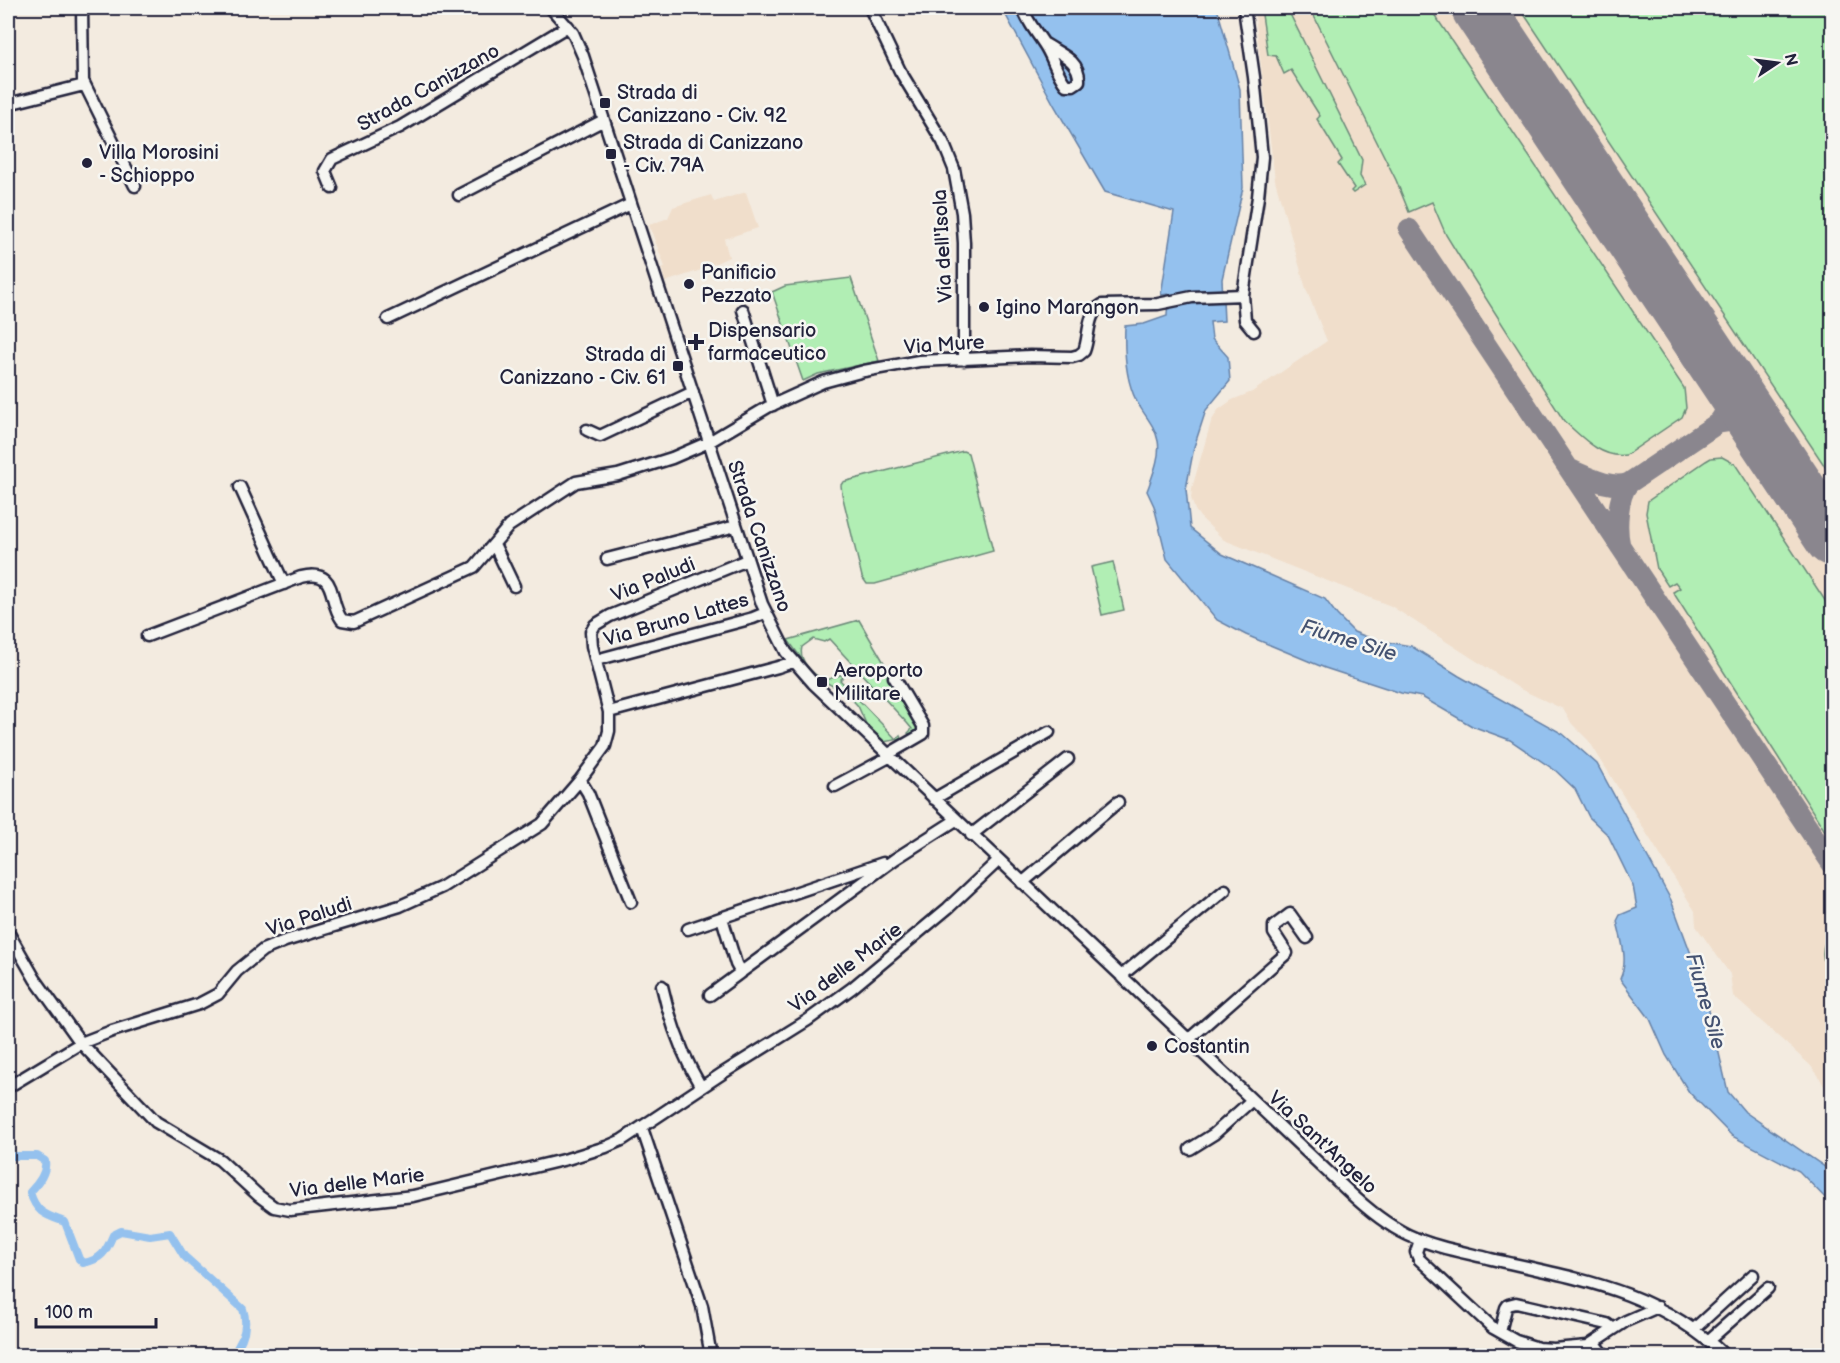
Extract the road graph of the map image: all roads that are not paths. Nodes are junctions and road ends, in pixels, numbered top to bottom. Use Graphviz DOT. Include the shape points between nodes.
graph roads {
  1 [pos="82,8"];
  2 [pos="551,8"];
  3 [pos="870,8"];
  4 [pos="1023,8"];
  5 [pos="1244,8"];
  6 [pos="568,26"];
  7 [pos="1045,45"];
  8 [pos="84,85"];
  9 [pos="8,104"];
  10 [pos="604,120"];
  11 [pos="135,186"];
  12 [pos="332,188"];
  13 [pos="459,195"];
  14 [pos="631,204"];
  15 [pos="1243,295"];
  16 [pos="743,310"];
  17 [pos="388,319"];
  18 [pos="1254,331"];
  19 [pos="964,360"];
  20 [pos="693,393"];
  21 [pos="774,405"];
  22 [pos="587,430"];
  23 [pos="709,442"];
  24 [pos="240,487"];
  25 [pos="736,526"];
  26 [pos="494,544"];
  27 [pos="607,559"];
  28 [pos="747,560"];
  29 [pos="284,584"];
  30 [pos="514,586"];
  31 [pos="765,613"];
  32 [pos="147,636"];
  33 [pos="596,660"];
  34 [pos="794,662"];
  35 [pos="894,677"];
  36 [pos="609,712"];
  37 [pos="1049,732"];
  38 [pos="889,756"];
  39 [pos="1068,759"];
  40 [pos="580,780"];
  41 [pos="835,786"];
  42 [pos="934,799"];
  43 [pos="1118,802"];
  44 [pos="956,820"];
  45 [pos="971,835"];
  46 [pos="894,859"];
  47 [pos="999,860"];
  48 [pos="1022,883"];
  49 [pos="1225,890"];
  50 [pos="631,902"];
  51 [pos="722,918"];
  52 [pos="688,929"];
  53 [pos="8,932"];
  54 [pos="1307,938"];
  55 [pos="741,973"];
  56 [pos="1121,976"];
  57 [pos="662,986"];
  58 [pos="710,995"];
  59 [pos="1188,1040"];
  60 [pos="81,1043"];
  61 [pos="8,1087"];
  62 [pos="701,1087"];
  63 [pos="1252,1100"];
  64 [pos="642,1128"];
  65 [pos="1190,1149"];
  66 [pos="1420,1240"];
  67 [pos="1753,1275"];
  68 [pos="1768,1288"];
  69 [pos="1658,1306"];
  70 [pos="1614,1329"];
  71 [pos="1694,1329"];
  72 [pos="1500,1332"];
  73 [pos="1709,1340"];
  74 [pos="1594,1343"];
  75 [pos="1579,1352"];
  76 [pos="711,1356"];
  77 [pos="1605,1356"];
  78 [pos="1725,1356"];
  1 -- 8 [label="street"];
  2 -- 6 [label="street, Strada Canizzano"];
  3 -- 19 [label="street, Via dell'Isola" via="900,71 943,142 954,170 964,243"];
  4 -- 7 [label="street"];
  5 -- 15 [label="street" via="1262,158"];
  6 -- 10 [label="street, Strada Canizzano" via="581,49"];
  6 -- 12 [label="street, Strada Canizzano" via="400,127 332,159 325,171"];
  8 -- 9 [label="street"];
  8 -- 11 [label="street"];
  10 -- 13 [label="street"];
  10 -- 14 [label="street, Strada Canizzano"];
  14 -- 17 [label="street"];
  14 -- 20 [label="street, Strada Canizzano"];
  15 -- 18 [label="street" via="1245,320"];
  15 -- 19 [label="street, Via Mure" via="1099,306 1079,356"];
  16 -- 21 [label="street"];
  19 -- 21 [label="street, Via Mure" via="919,361 849,375 810,387"];
  20 -- 22 [label="street" via="600,436"];
  20 -- 23 [label="street, Strada Canizzano"];
  21 -- 23 [label="street, Via Mure"];
  23 -- 25 [label="street, Strada Canizzano"];
  23 -- 26 [label="street, Via Mure" via="618,475 576,482 509,526"];
  24 -- 29 [label="street"];
  25 -- 27 [label="street"];
  25 -- 28 [label="street, Strada Canizzano"];
  26 -- 29 [label="street, Via Mure" via="474,567 354,622 339,616 328,583 322,577 309,576"];
  26 -- 30 [label="street"];
  28 -- 31 [label="street, Strada Canizzano"];
  28 -- 33 [label="street, Via Paludi" via="599,622 591,632"];
  29 -- 32 [label="street"];
  31 -- 33 [label="street, Via Bruno Lattes"];
  31 -- 34 [label="street, Strada Canizzano"];
  33 -- 36 [label="street, Via Paludi"];
  34 -- 36 [label="street"];
  34 -- 38 [label="street, Strada Canizzano"];
  35 -- 38 [label="street" via="924,729 921,736"];
  36 -- 40 [label="street, Via Paludi" via="605,746"];
  37 -- 42 [label="street"];
  38 -- 41 [label="street"];
  38 -- 42 [label="street, Strada Canizzano"];
  39 -- 45 [label="street"];
  40 -- 50 [label="street"];
  40 -- 60 [label="street, Via Paludi" via="542,824 442,887 400,906 262,950 218,994 199,1004"];
  42 -- 44 [label="street, Strada Canizzano"];
  43 -- 48 [label="street"];
  44 -- 45 [label="street, Strada Canizzano"];
  44 -- 46 [label="street"];
  45 -- 47 [label="street, Strada Canizzano"];
  46 -- 51 [label="street"];
  46 -- 55 [label="street"];
  47 -- 48 [label="street, Via Sant'Angelo"];
  47 -- 62 [label="street, Via delle Marie" via="852,988"];
  48 -- 56 [label="street, Via Sant'Angelo"];
  49 -- 56 [label="street"];
  51 -- 52 [label="street"];
  51 -- 55 [label="street"];
  53 -- 60 [label="street, Via delle Marie" via="35,979"];
  54 -- 59 [label="street" via="1290,914 1274,926 1274,933 1287,953"];
  55 -- 58 [label="street"];
  56 -- 59 [label="street, Via Sant'Angelo"];
  57 -- 62 [label="street" via="691,1070"];
  59 -- 63 [label="street, Via Sant'Angelo"];
  60 -- 61 [label="street, Via Paludi"];
  60 -- 64 [label="street, Via delle Marie" via="156,1122 220,1160 259,1196 282,1210 413,1196 516,1173 597,1150"];
  62 -- 64 [label="street, Via delle Marie"];
  63 -- 65 [label="street" via="1214,1134"];
  63 -- 66 [label="street, Via Sant'Angelo" via="1360,1202"];
  64 -- 76 [label="street" via="702,1306"];
  66 -- 69 [label="street, Via Sant'Angelo" via="1606,1286"];
  66 -- 72 [label="street" via="1418,1257"];
  67 -- 71 [label="street"];
  68 -- 73 [label="street"];
  69 -- 70 [label="street"];
  69 -- 71 [label="street, Via Sant'Angelo"];
  70 -- 72 [label="street" via="1607,1324 1516,1303 1506,1308"];
  70 -- 74 [label="street"];
  71 -- 73 [label="street, Via Sant'Angelo"];
  72 -- 75 [label="street" via="1538,1348"];
  73 -- 78 [label="street, Via Sant'Angelo"];
  74 -- 75 [label="street"];
  74 -- 77 [label="street"];
}
